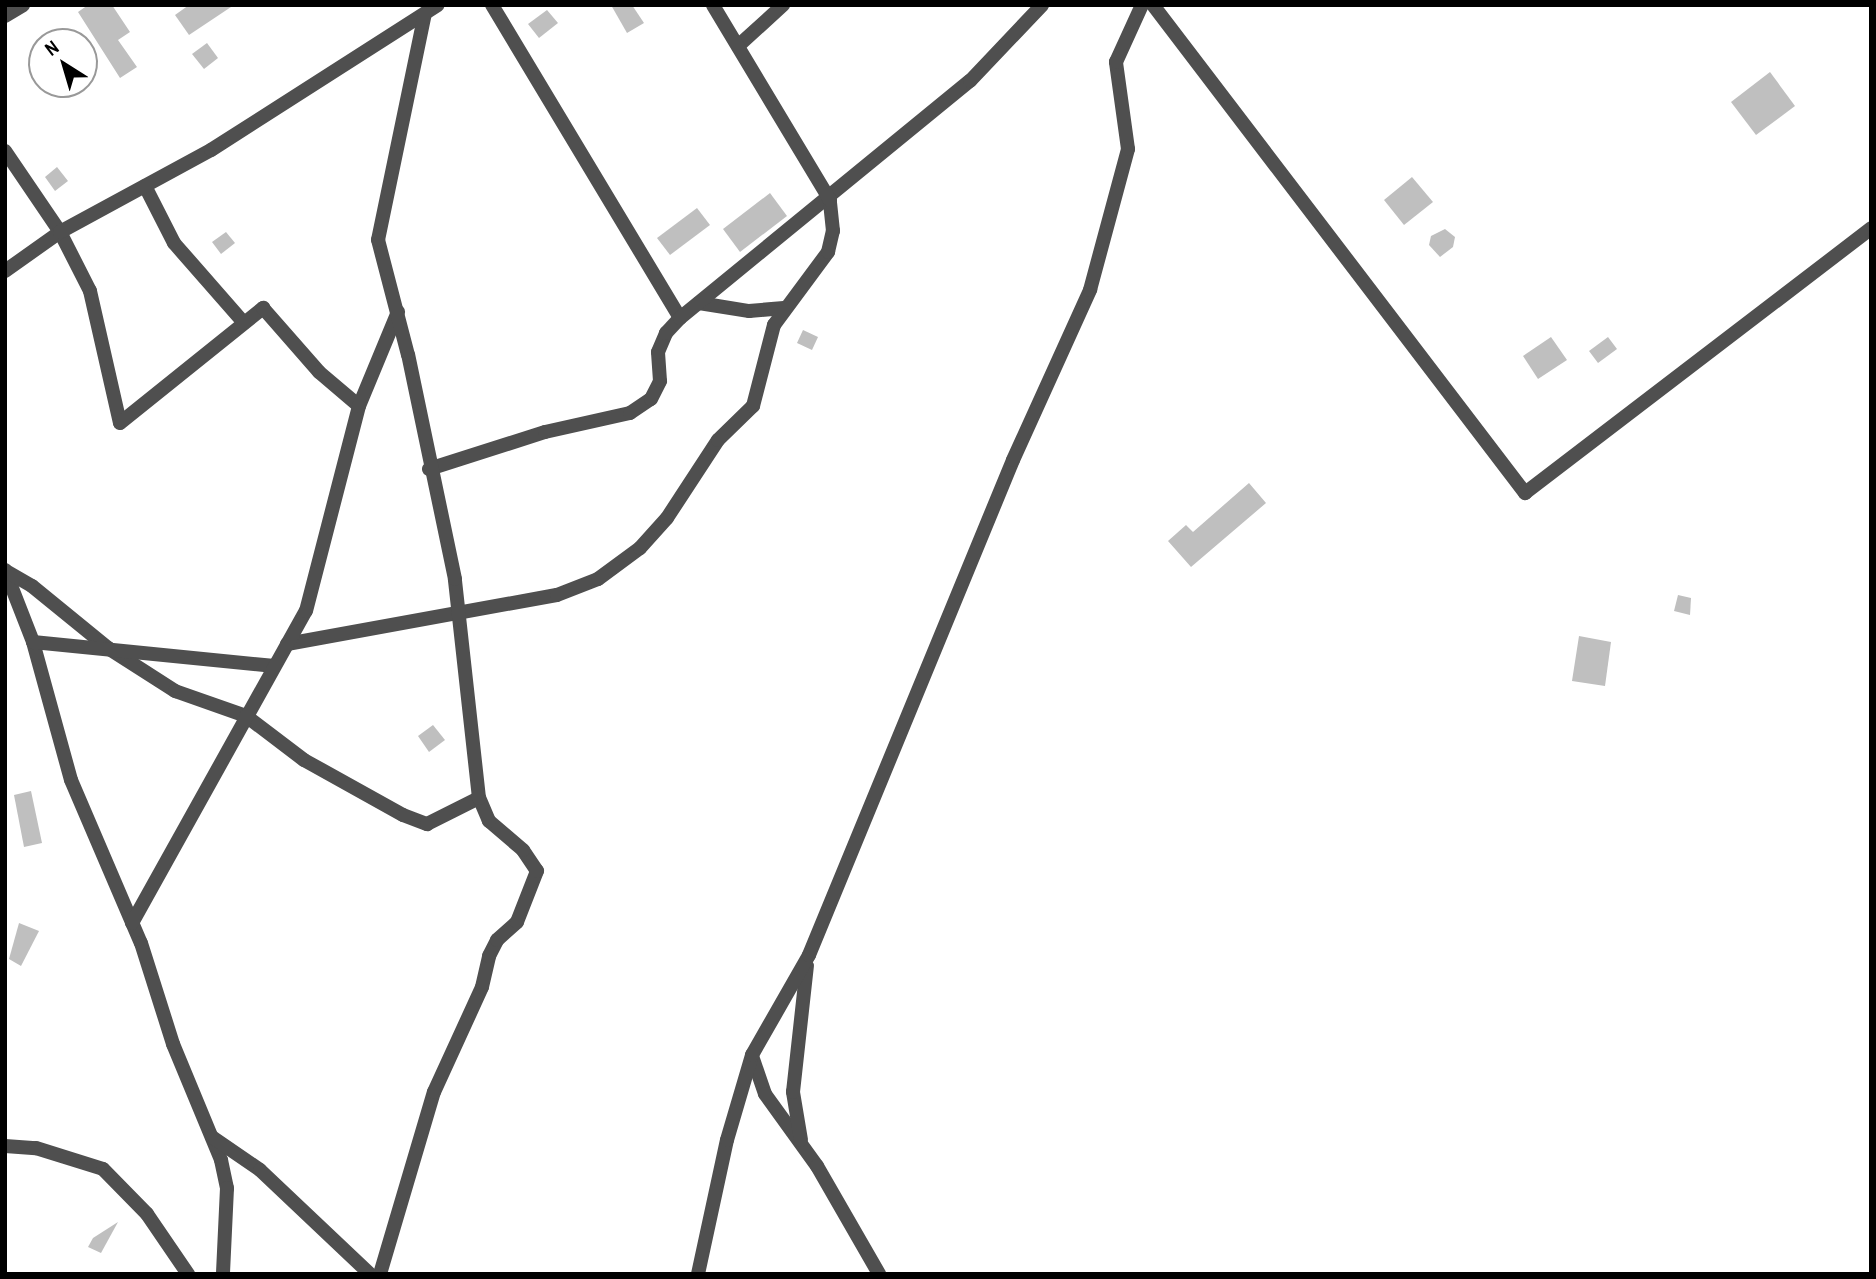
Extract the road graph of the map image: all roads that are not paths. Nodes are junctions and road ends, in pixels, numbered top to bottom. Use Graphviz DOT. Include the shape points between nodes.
graph roads {
  1 [pos="23,5"];
  2 [pos="438,5"];
  3 [pos="492,5"];
  4 [pos="713,5"];
  5 [pos="783,5"];
  6 [pos="1042,5"];
  7 [pos="1142,5"];
  8 [pos="1153,5"];
  9 [pos="425,14"];
  10 [pos="5,16"];
  11 [pos="738,46"];
  12 [pos="5,151"];
  13 [pos="145,186"];
  14 [pos="830,200"];
  15 [pos="1871,228"];
  16 [pos="60,232"];
  17 [pos="5,271"];
  18 [pos="699,303"];
  19 [pos="784,308"];
  20 [pos="398,312"];
  21 [pos="680,318"];
  22 [pos="244,323"];
  23 [pos="359,406"];
  24 [pos="429,469"];
  25 [pos="6,576"];
  26 [pos="460,610"];
  27 [pos="33,642"];
  28 [pos="287,644"];
  29 [pos="108,648"];
  30 [pos="272,666"];
  31 [pos="246,716"];
  32 [pos="479,798"];
  33 [pos="132,923"];
  34 [pos="809,956"];
  35 [pos="751,1055"];
  36 [pos="212,1136"];
  37 [pos="802,1145"];
  38 [pos="5,1146"];
  39 [pos="188,1274"];
  40 [pos="223,1274"];
  41 [pos="370,1274"];
  42 [pos="380,1274"];
  43 [pos="698,1274"];
  44 [pos="879,1274"];
  1 -- 10 [label="street"];
  2 -- 9 [label="street"];
  3 -- 21 [label="street"];
  4 -- 11 [label="street"];
  5 -- 11 [label="street"];
  6 -- 14 [label="street" via="970,81"];
  7 -- 34 [label="street" via="1116,62 1128,149 1090,290 1013,460"];
  8 -- 15 [label="street" via="1525,493"];
  9 -- 13 [label="street" via="211,150"];
  9 -- 20 [label="street" via="378,240"];
  11 -- 14 [label="street"];
  12 -- 16 [label="street"];
  13 -- 16 [label="street"];
  13 -- 22 [label="street" via="174,243"];
  14 -- 18 [label="street"];
  14 -- 19 [label="street" via="828,252"];
  16 -- 17 [label="street"];
  16 -- 22 [label="street" via="90,291 120,423"];
  18 -- 19 [label="street" via="749,311"];
  18 -- 21 [label="street"];
  19 -- 26 [label="street" via="766,349 762,387 753,406 718,440 667,519 640,548 598,579 557,595"];
  20 -- 23 [label="street"];
  20 -- 24 [label="street"];
  21 -- 24 [label="street" via="666,332 658,352 660,381 651,399 630,413 545,432"];
  22 -- 23 [label="street" via="263,308 320,372"];
  23 -- 28 [label="street" via="306,611"];
  24 -- 26 [label="street"];
  25 -- 27 [label="street"];
  25 -- 29 [label="street" via="32,586"];
  26 -- 28 [label="street" via="331,639"];
  26 -- 32 [label="street"];
  27 -- 29 [label="street"];
  27 -- 33 [label="street" via="71,780"];
  28 -- 30 [label="street"];
  29 -- 30 [label="street"];
  29 -- 31 [label="street" via="175,691"];
  30 -- 31 [label="street"];
  31 -- 32 [label="street" via="304,760 427,824"];
  31 -- 33 [label="street"];
  32 -- 42 [label="street" via="489,821 534,862 536,878 516,922 497,940 489,956 473,1009 434,1092"];
  33 -- 36 [label="street" via="173,1044"];
  34 -- 35 [label="street"];
  34 -- 37 [label="street" via="793,1092"];
  35 -- 37 [label="street" via="765,1094"];
  35 -- 43 [label="street"];
  36 -- 40 [label="street" via="228,1188"];
  36 -- 41 [label="street" via="260,1170"];
  37 -- 44 [label="street"];
  38 -- 39 [label="street" via="36,1148 103,1169 147,1214"];
}
